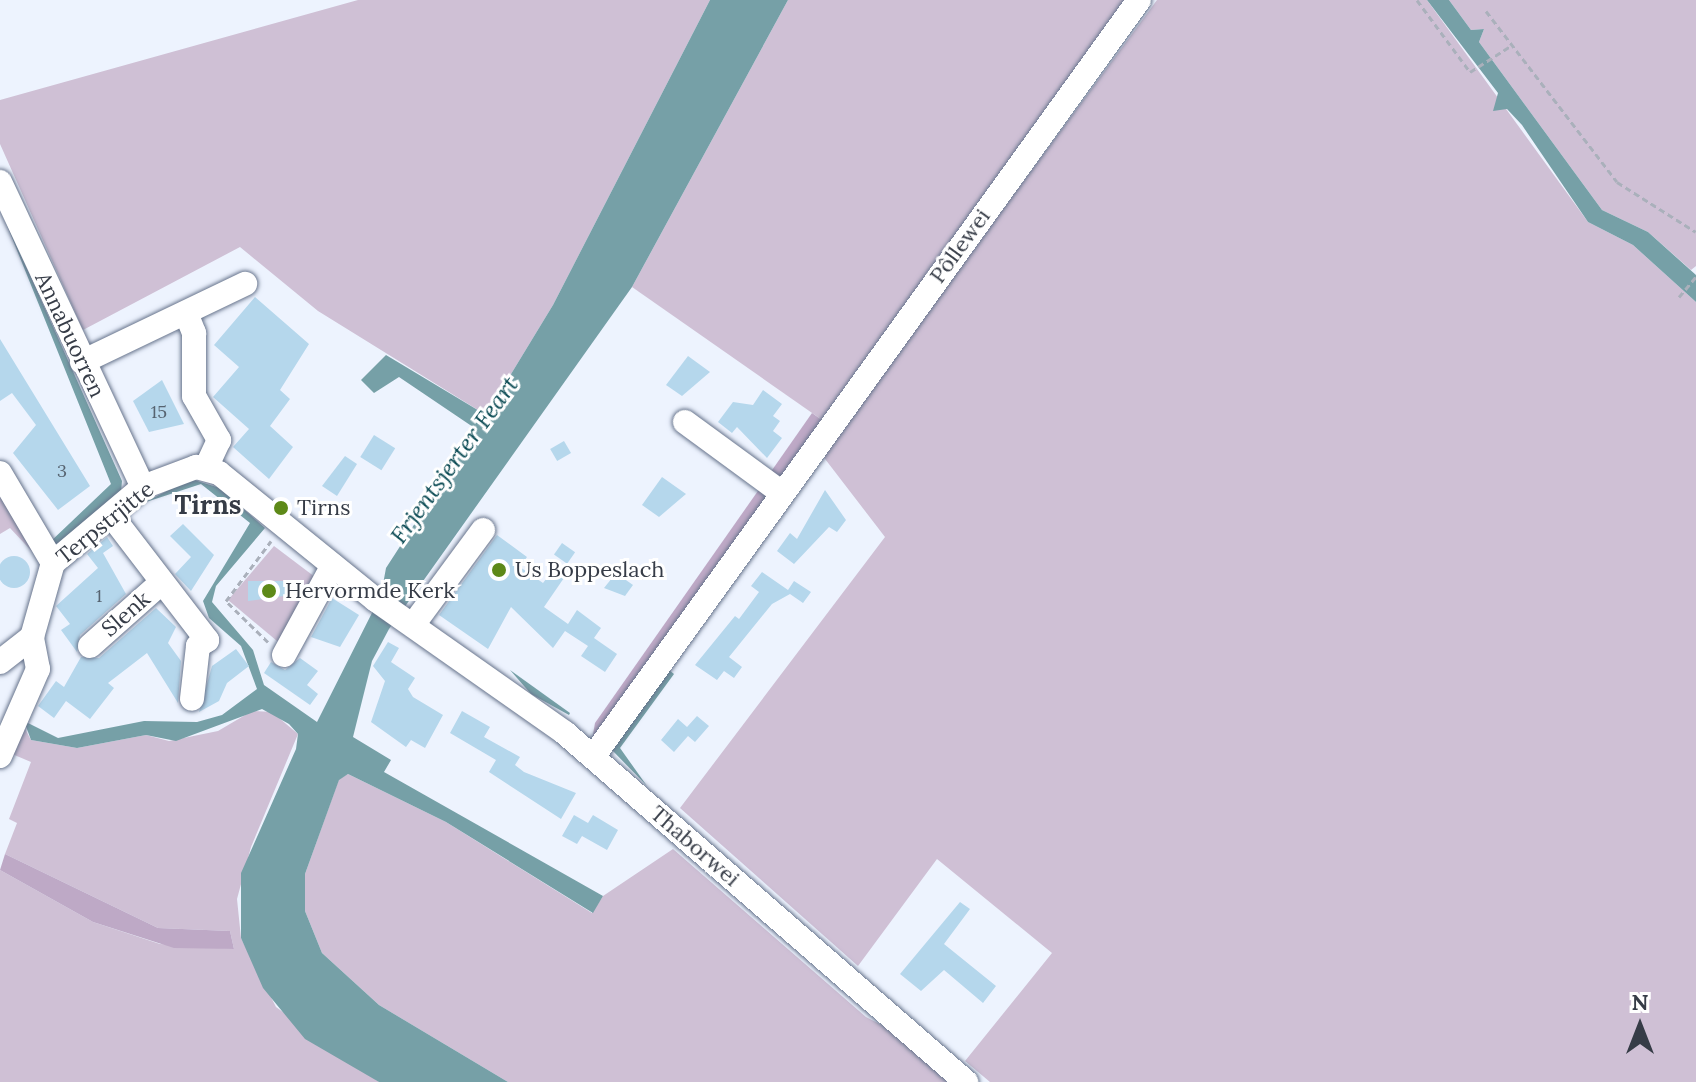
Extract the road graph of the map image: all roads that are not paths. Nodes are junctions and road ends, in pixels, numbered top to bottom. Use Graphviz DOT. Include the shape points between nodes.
graph roads {
  1 [pos="1139,0"];
  2 [pos="0,182"];
  3 [pos="245,284"];
  4 [pos="186,313"];
  5 [pos="82,362"];
  6 [pos="685,422"];
  7 [pos="206,468"];
  8 [pos="0,473"];
  9 [pos="143,487"];
  10 [pos="782,493"];
  11 [pos="111,515"];
  12 [pos="483,530"];
  13 [pos="53,563"];
  14 [pos="333,565"];
  15 [pos="162,582"];
  16 [pos="406,621"];
  17 [pos="32,637"];
  18 [pos="90,646"];
  19 [pos="285,653"];
  20 [pos="0,662"];
  21 [pos="192,699"];
  22 [pos="0,756"];
  23 [pos="593,757"];
  24 [pos="966,1082"];
  1 -- 10 [label="street, Pôllewei"];
  2 -- 5 [label="street, Annabuorren"];
  3 -- 4 [label="street"];
  4 -- 5 [label="street"];
  4 -- 7 [label="street" via="200,415 219,440"];
  5 -- 9 [label="street, Annabuorren"];
  6 -- 10 [label="street"];
  7 -- 9 [label="street, Terpstrjitte"];
  7 -- 14 [label="street" via="233,482"];
  8 -- 13 [label="street"];
  9 -- 11 [label="street, Terpstrjitte"];
  10 -- 23 [label="street, Pôllewei"];
  11 -- 13 [label="street, Terpstrjitte"];
  11 -- 15 [label="street, Slenk"];
  12 -- 16 [label="street"];
  13 -- 17 [label="street, Terpstrjitte"];
  14 -- 16 [label="street, Thaborwei"];
  14 -- 19 [label="street"];
  15 -- 18 [label="street, Slenk"];
  15 -- 21 [label="street, Slenk" via="207,640 198,646"];
  16 -- 23 [label="street, Thaborwei"];
  17 -- 20 [label="street"];
  17 -- 22 [label="street" via="38,669"];
  23 -- 24 [label="street, Thaborwei"];
}
